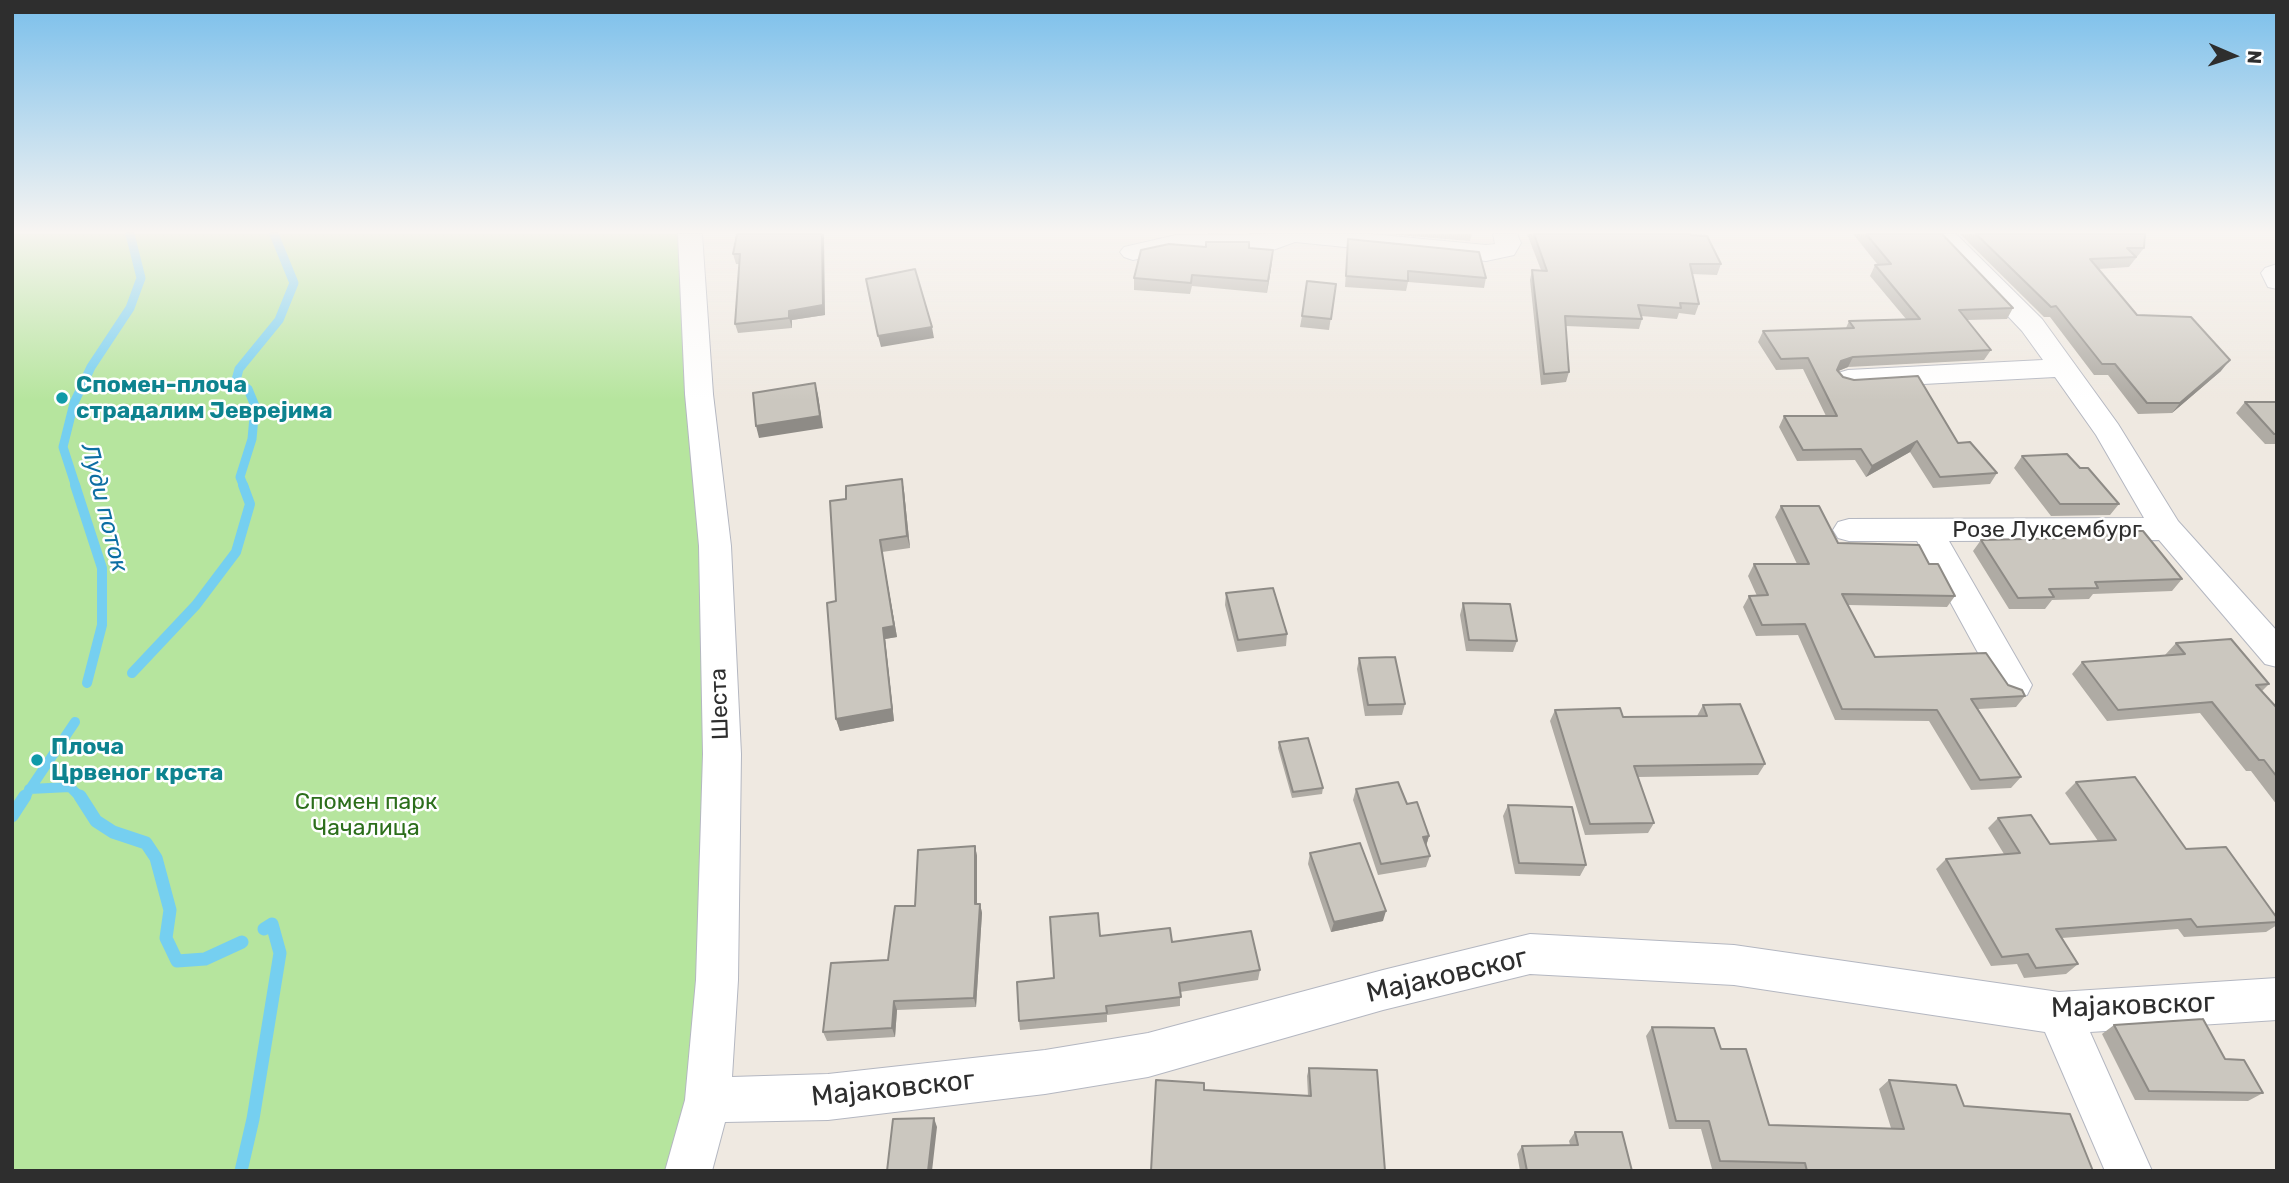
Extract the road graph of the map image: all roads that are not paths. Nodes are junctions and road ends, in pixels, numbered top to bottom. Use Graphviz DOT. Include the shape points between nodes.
graph roads {
  1 [pos="693,289"];
  2 [pos="1997,289"];
  3 [pos="2063,368"];
  4 [pos="1848,379"];
  5 [pos="2167,529"];
  6 [pos="1849,530"];
  7 [pos="1927,531"];
  8 [pos="2277,654"];
  9 [pos="2014,685"];
  10 [pos="2277,999"];
  11 [pos="2059,1013"];
  12 [pos="708,1100"];
  13 [pos="688,1171"];
  14 [pos="2129,1171"];
  1 -- 12 [label="street, Шеста" via="715,546 722,754 717,981"];
  2 -- 3 [label="street, Розе Луксембург" via="2032,325"];
  3 -- 4 [label="street"];
  3 -- 5 [label="street, Розе Луксембург" via="2108,431"];
  5 -- 7 [label="street, Розе Луксембург"];
  5 -- 8 [label="street, Розе Луксембург"];
  6 -- 7 [label="street, Розе Луксембург"];
  7 -- 9 [label="street, Розе Луксембург"];
  10 -- 11 [label="street, Мајаковског"];
  11 -- 12 [label="street, Мајаковског" via="1734,965 1530,954 1383,989 1148,1055 828,1097"];
  11 -- 14 [label="street"];
  12 -- 13 [label="street, Шеста"];
}
